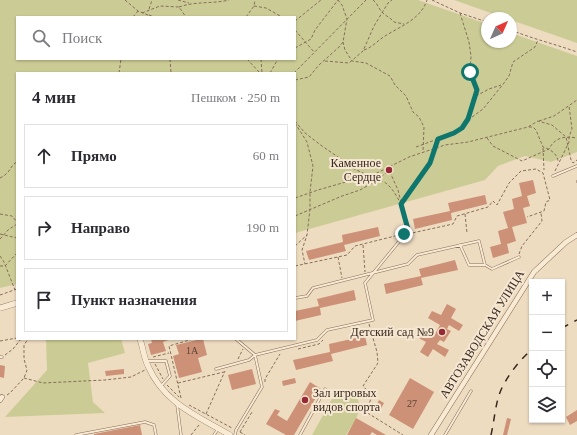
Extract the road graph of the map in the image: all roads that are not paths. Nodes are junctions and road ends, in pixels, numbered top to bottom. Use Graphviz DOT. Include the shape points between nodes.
graph roads {
  1 [pos="577,166"];
  2 [pos="553,176"];
  3 [pos="577,235"];
  4 [pos="402,238"];
  5 [pos="460,245"];
  6 [pos="519,257"];
  7 [pos="484,265"];
  8 [pos="374,272"];
  9 [pos="296,298"];
  10 [pos="16,303"];
  11 [pos="0,308"];
  12 [pos="140,340"];
  13 [pos="237,340"];
  14 [pos="255,355"];
  15 [pos="149,361"];
  16 [pos="216,370"];
  17 [pos="160,386"];
  18 [pos="325,389"];
  19 [pos="471,391"];
  20 [pos="177,404"];
  21 [pos="219,428"];
  22 [pos="76,435"];
  23 [pos="156,435"];
  24 [pos="181,435"];
  25 [pos="214,435"];
  26 [pos="230,435"];
  27 [pos="235,435"];
  28 [pos="300,435"];
  29 [pos="431,435"];
  30 [pos="445,435"];
  1 -- 2 [label="lane"];
  3 -- 29 [label="street, АВТОЗАВОДСКАЯ УЛИЦА" via="534,272"];
  4 -- 8 [label="lane"];
  5 -- 7 [label="lane" via="469,265"];
  5 -- 7 [label="lane" via="479,241"];
  5 -- 8 [label="lane" via="417,254 408,264"];
  6 -- 7 [label="lane" via="492,269"];
  8 -- 9 [label="lane" via="313,288 307,296"];
  8 -- 14 [label="lane" via="365,283 373,320 327,330 317,340"];
  10 -- 11 [label="street"];
  12 -- 15 [label="street"];
  13 -- 14 [label="lane"];
  14 -- 16 [label="lane" via="249,360"];
  14 -- 27 [label="lane" via="262,387"];
  15 -- 17 [label="street" via="149,368"];
  15 -- 17 [label="lane" via="166,361 170,376"];
  17 -- 20 [label="street"];
  18 -- 28 [label="lane"];
  19 -- 30 [label="lane"];
  20 -- 21 [label="street" via="204,417"];
  20 -- 24 [label="lane"];
  21 -- 25 [label="lane"];
  21 -- 26 [label="street"];
  22 -- 23 [label="lane" via="145,422 154,425"];
}
